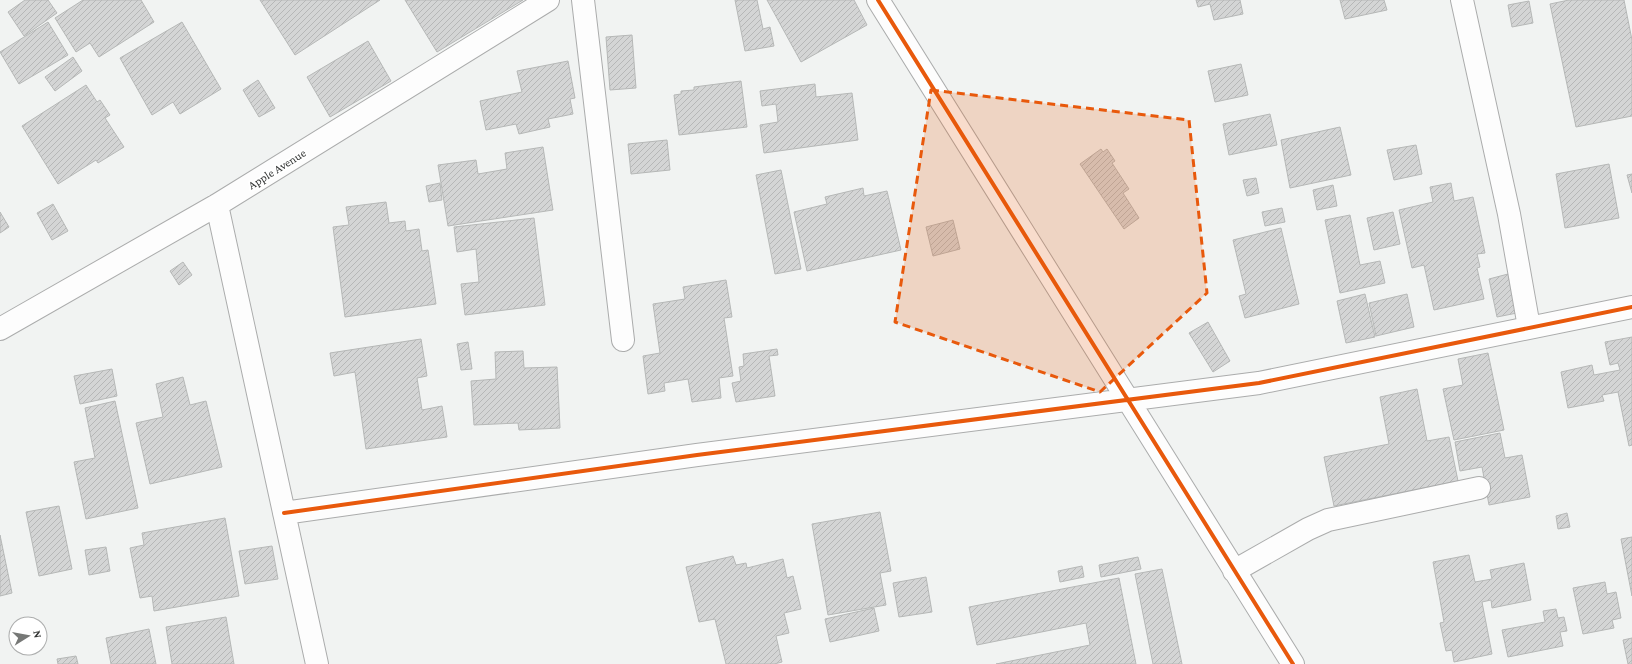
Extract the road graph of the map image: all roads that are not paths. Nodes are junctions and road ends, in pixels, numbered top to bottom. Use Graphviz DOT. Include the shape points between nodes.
graph roads {
  1 [pos="548,0"];
  2 [pos="583,0"];
  3 [pos="878,0"];
  4 [pos="1462,0"];
  5 [pos="218,205"];
  6 [pos="1632,307"];
  7 [pos="1529,327"];
  8 [pos="0,329"];
  9 [pos="623,340"];
  10 [pos="1126,399"];
  11 [pos="1479,488"];
  12 [pos="284,513"];
  13 [pos="1234,571"];
  14 [pos="317,664"];
  15 [pos="1293,664"];
  1 -- 5 [label="street, Apple Avenue"];
  2 -- 9 [label="street"];
  3 -- 10 [label="street"];
  4 -- 7 [label="street" via="1509,214"];
  5 -- 8 [label="street, Apple Avenue"];
  5 -- 12 [label="street"];
  6 -- 7 [label="street"];
  7 -- 10 [label="street" via="1259,383"];
  10 -- 12 [label="street" via="697,455"];
  10 -- 13 [label="street"];
  11 -- 13 [label="street" via="1328,520"];
  12 -- 14 [label="street"];
  13 -- 15 [label="street"];
}
